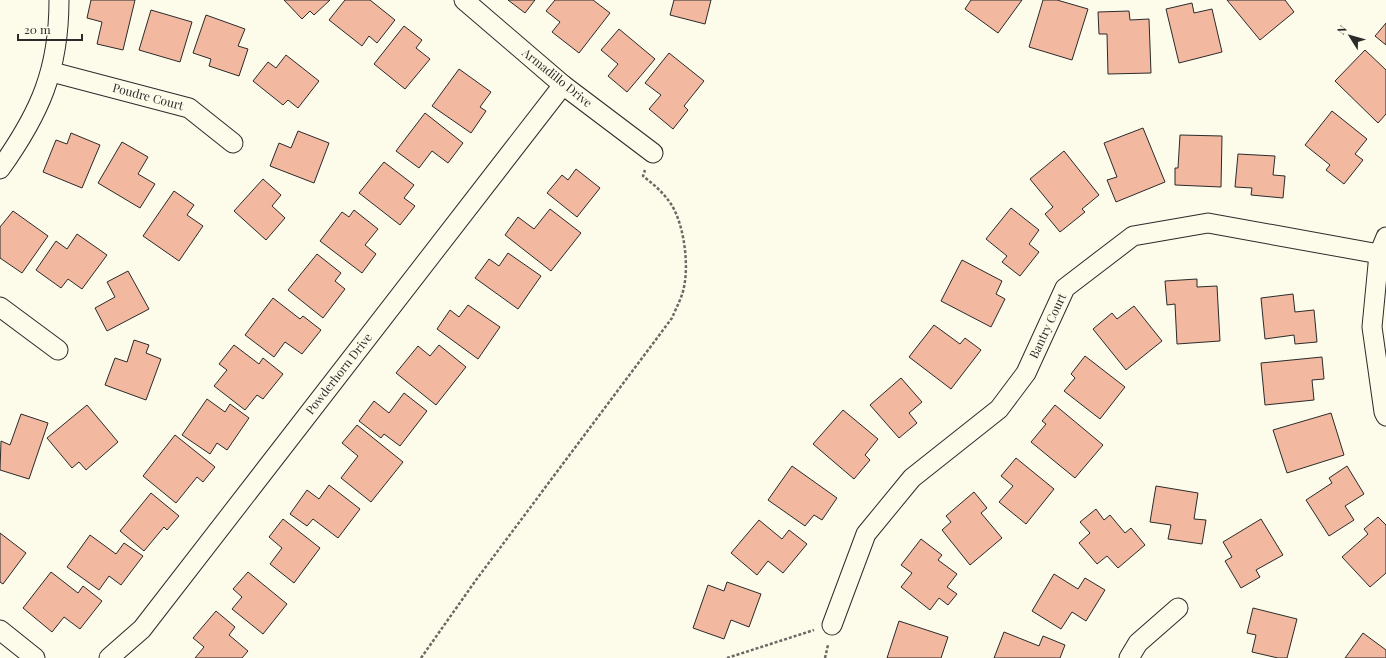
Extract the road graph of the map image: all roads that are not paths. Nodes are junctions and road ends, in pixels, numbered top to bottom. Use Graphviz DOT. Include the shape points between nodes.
graph roads {
  1 [pos="59,0"];
  2 [pos="464,0"];
  3 [pos="52,72"];
  4 [pos="563,85"];
  5 [pos="234,143"];
  6 [pos="653,153"];
  7 [pos="0,169"];
  8 [pos="1386,236"];
  9 [pos="1379,254"];
  10 [pos="0,307"];
  11 [pos="58,350"];
  12 [pos="1386,416"];
  13 [pos="1178,608"];
  14 [pos="832,625"];
  15 [pos="0,630"];
  16 [pos="35,658"];
  17 [pos="109,658"];
  18 [pos="1129,658"];
  1 -- 3 [label="street" via="57,46"];
  2 -- 4 [label="street, Armadillo Drive"];
  3 -- 5 [label="street, Poudre Court" via="189,108"];
  3 -- 7 [label="street" via="33,118 20,142"];
  4 -- 6 [label="street, Armadillo Drive"];
  4 -- 17 [label="street, Powderhorn Drive" via="142,629"];
  8 -- 9 [label="street"];
  9 -- 12 [label="street" via="1372,327"];
  9 -- 14 [label="street, Bantry Court" via="1208,224 1133,236 1066,288 1026,373 999,409 912,478 866,534"];
  10 -- 11 [label="street"];
  13 -- 18 [label="street" via="1138,643"];
  15 -- 16 [label="street"];
}
